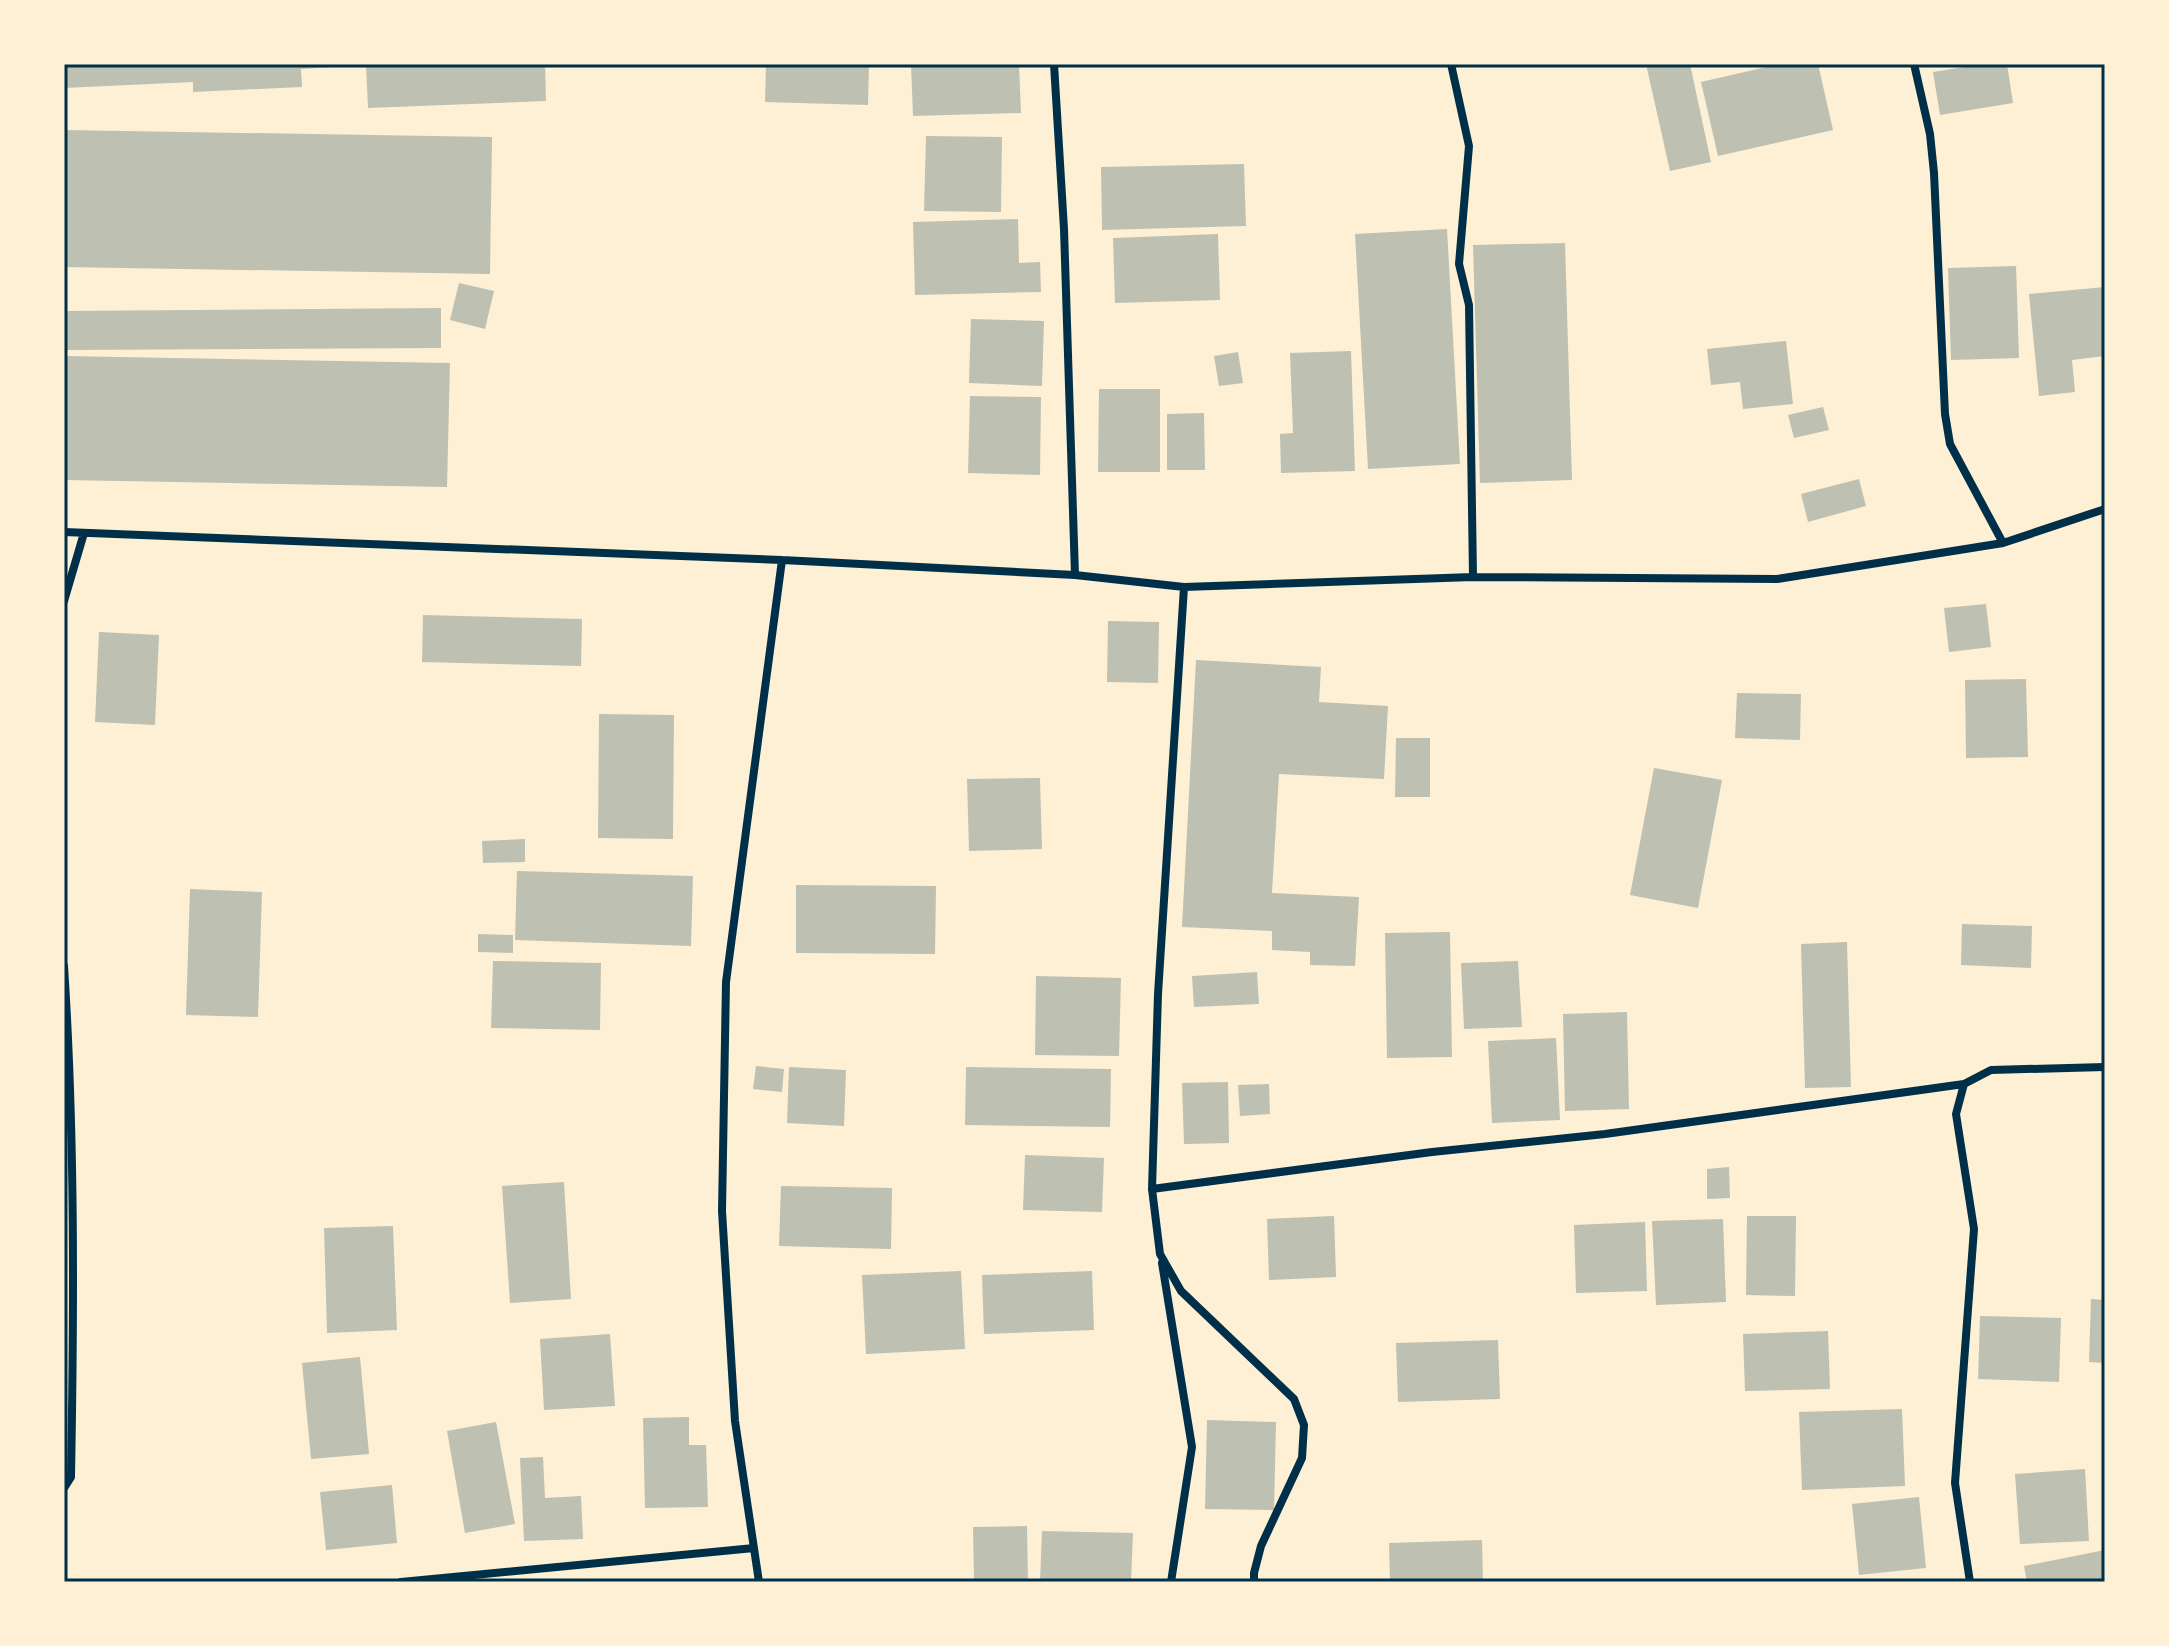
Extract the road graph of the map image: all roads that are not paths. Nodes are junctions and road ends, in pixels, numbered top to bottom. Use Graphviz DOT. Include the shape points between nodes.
graph roads {
  1 [pos="1054,64"];
  2 [pos="1451,64"];
  3 [pos="1914,64"];
  4 [pos="2105,509"];
  5 [pos="64,532"];
  6 [pos="84,533"];
  7 [pos="2003,543"];
  8 [pos="782,560"];
  9 [pos="1075,575"];
  10 [pos="1473,577"];
  11 [pos="1184,587"];
  12 [pos="64,601"];
  13 [pos="64,966"];
  14 [pos="66,1040"];
  15 [pos="2105,1067"];
  16 [pos="1964,1084"];
  17 [pos="1152,1189"];
  18 [pos="1160,1254"];
  19 [pos="64,1488"];
  20 [pos="754,1548"];
  21 [pos="401,1582"];
  22 [pos="759,1582"];
  23 [pos="1171,1582"];
  24 [pos="1254,1582"];
  25 [pos="1970,1582"];
  1 -- 9 [label="street"];
  2 -- 10 [label="street" via="1469,146 1459,264 1469,305"];
  3 -- 7 [label="street" via="1930,134 1950,444"];
  4 -- 7 [label="street"];
  5 -- 6 [label="street"];
  6 -- 8 [label="street"];
  6 -- 12 [label="street"];
  7 -- 10 [label="street" via="1777,579"];
  8 -- 9 [label="street"];
  8 -- 20 [label="street" via="726,982 722,1211 735,1421"];
  9 -- 11 [label="street"];
  10 -- 11 [label="street"];
  11 -- 17 [label="street" via="1158,994"];
  13 -- 14 [label="street"];
  14 -- 19 [label="street" via="73,1360 71,1477"];
  15 -- 16 [label="street" via="1991,1070"];
  16 -- 17 [label="street"];
  16 -- 25 [label="street" via="1956,1114 1974,1229 1955,1483"];
  17 -- 18 [label="street"];
  18 -- 23 [label="street" via="1192,1447"];
  18 -- 24 [label="street" via="1181,1291 1294,1399 1304,1425 1302,1458 1261,1546"];
  20 -- 21 [label="street"];
  20 -- 22 [label="street"];
}
